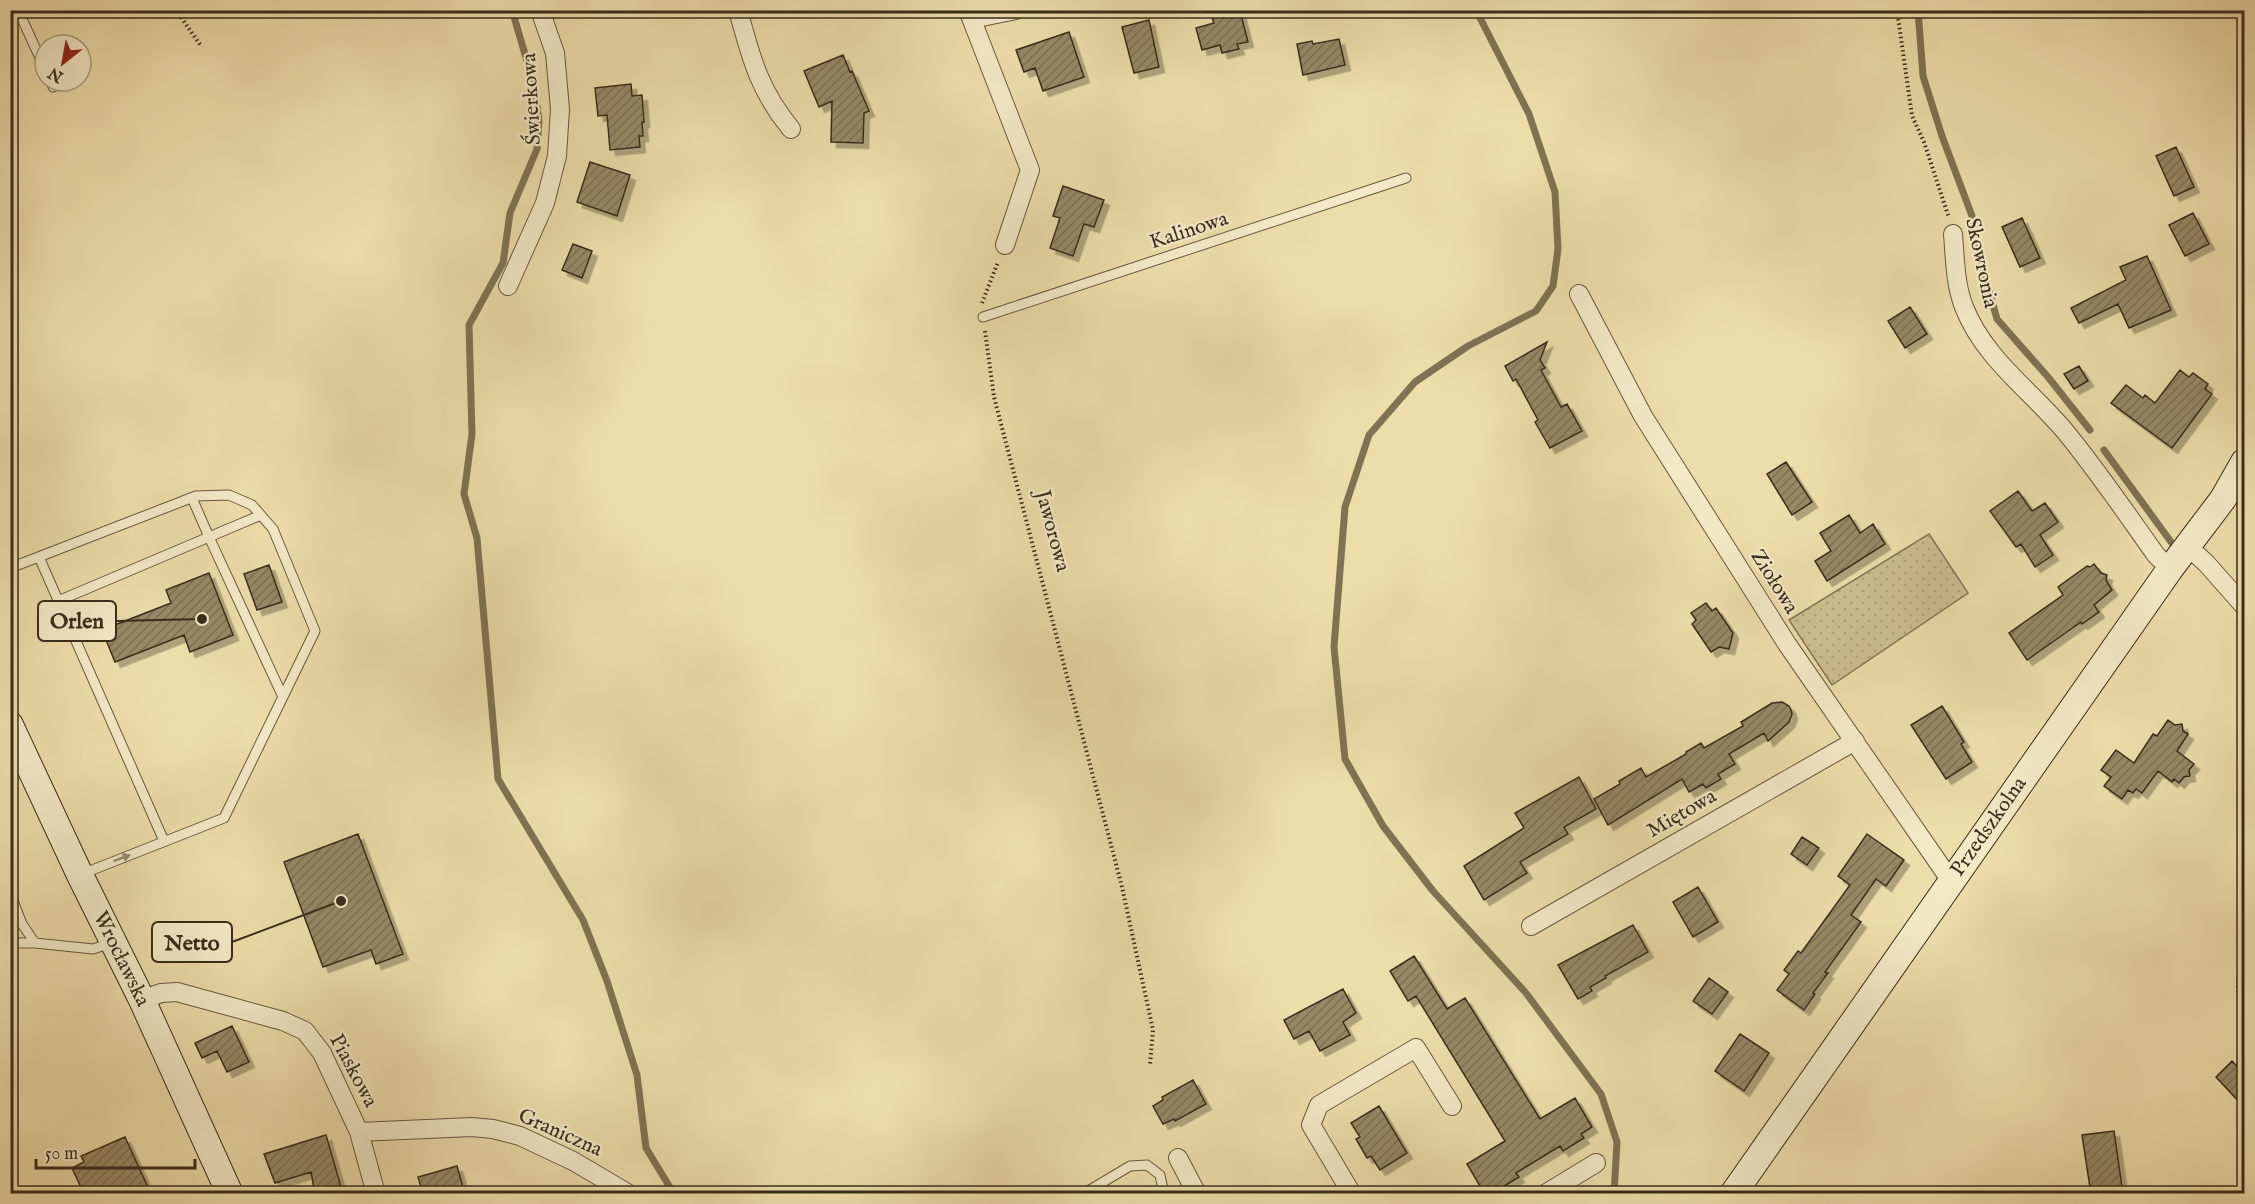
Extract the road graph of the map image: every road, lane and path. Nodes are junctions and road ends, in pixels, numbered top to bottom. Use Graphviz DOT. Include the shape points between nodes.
graph roads {
  1 [pos="18,10"];
  2 [pos="176,10"];
  3 [pos="540,10"];
  4 [pos="738,10"];
  5 [pos="1016,10"];
  6 [pos="1897,10"];
  7 [pos="970,15"];
  8 [pos="33,43"];
  9 [pos="201,46"];
  10 [pos="791,129"];
  11 [pos="1406,178"];
  12 [pos="1953,234"];
  13 [pos="1005,245"];
  14 [pos="508,286"];
  15 [pos="1579,294"];
  16 [pos="983,317"];
  17 [pos="2244,462"];
  18 [pos="192,498"];
  19 [pos="261,514"];
  20 [pos="209,537"];
  21 [pos="2187,546"];
  22 [pos="39,557"];
  23 [pos="10,568"];
  24 [pos="2170,569"];
  25 [pos="58,601"];
  26 [pos="2244,606"];
  27 [pos="283,697"];
  28 [pos="10,725"];
  29 [pos="1855,741"];
  30 [pos="164,842"];
  31 [pos="80,875"];
  32 [pos="1952,881"];
  33 [pos="10,893"];
  34 [pos="1531,926"];
  35 [pos="114,942"];
  36 [pos="10,943"];
  37 [pos="35,943"];
  38 [pos="2244,952"];
  39 [pos="142,1000"];
  40 [pos="2244,1017"];
  41 [pos="1150,1065"];
  42 [pos="1452,1106"];
  43 [pos="360,1132"];
  44 [pos="1178,1158"];
  45 [pos="1596,1163"];
  46 [pos="230,1194"];
  47 [pos="376,1194"];
  48 [pos="629,1194"];
  49 [pos="1083,1194"];
  50 [pos="1164,1194"];
  51 [pos="1197,1194"];
  52 [pos="1352,1194"];
  53 [pos="1545,1194"];
  54 [pos="1733,1194"];
  1 -- 8 [label="lane"];
  2 -- 9 [label="path"];
  3 -- 14 [label="street, Świerkowa" via="555,53 560,109 557,156 545,203"];
  4 -- 10 [label="street" via="766,96"];
  5 -- 7 [label="street"];
  6 -- 12 [label="path, Skowronia" via="1912,116"];
  7 -- 13 [label="street" via="1030,170"];
  11 -- 16 [label="lane, Kalinowa"];
  12 -- 24 [label="street, Skowronia" via="1963,305 1975,331 1989,352 2057,422"];
  13 -- 16 [label="path, Jaworowa" via="981,305"];
  15 -- 29 [label="street, Ziołowa" via="1643,416 1786,644"];
  16 -- 41 [label="path, Jaworowa" via="994,397 1142,973 1153,1030"];
  17 -- 21 [label="street, Przedszkolna" via="2223,499"];
  18 -- 19 [label="lane" via="229,495 252,505"];
  18 -- 20 [label="lane"];
  18 -- 22 [label="lane"];
  19 -- 20 [label="lane"];
  19 -- 27 [label="lane" via="273,529 315,631"];
  20 -- 25 [label="lane"];
  20 -- 27 [label="lane"];
  21 -- 24 [label="street, Przedszkolna"];
  21 -- 26 [label="street"];
  22 -- 23 [label="lane"];
  22 -- 25 [label="lane"];
  24 -- 32 [label="street, Przedszkolna"];
  25 -- 30 [label="lane"];
  27 -- 30 [label="lane" via="224,818"];
  28 -- 31 [label="street, Wrocławska"];
  29 -- 32 [label="street, Ziołowa"];
  29 -- 34 [label="street, Miętowa"];
  31 -- 30 [label="lane, one-way"];
  31 -- 35 [label="street, Wrocławska"];
  32 -- 54 [label="street, Przedszkolna"];
  33 -- 37 [label="lane" via="22,924"];
  35 -- 37 [label="lane" via="93,949"];
  35 -- 39 [label="street, Wrocławska"];
  36 -- 37 [label="lane"];
  38 -- 40 [label="path" via="2237,981"];
  39 -- 43 [label="street, Piaskowa" via="177,992 273,1017 305,1031 322,1053"];
  39 -- 46 [label="street, Wrocławska"];
  42 -- 52 [label="street" via="1416,1048 1319,1105 1311,1125"];
  43 -- 47 [label="street, Piaskowa"];
  43 -- 48 [label="street, Graniczna" via="493,1129 520,1136 573,1161"];
  44 -- 51 [label="street"];
  45 -- 53 [label="street"];
  49 -- 50 [label="lane" via="1130,1166 1147,1165 1161,1175"];
}
